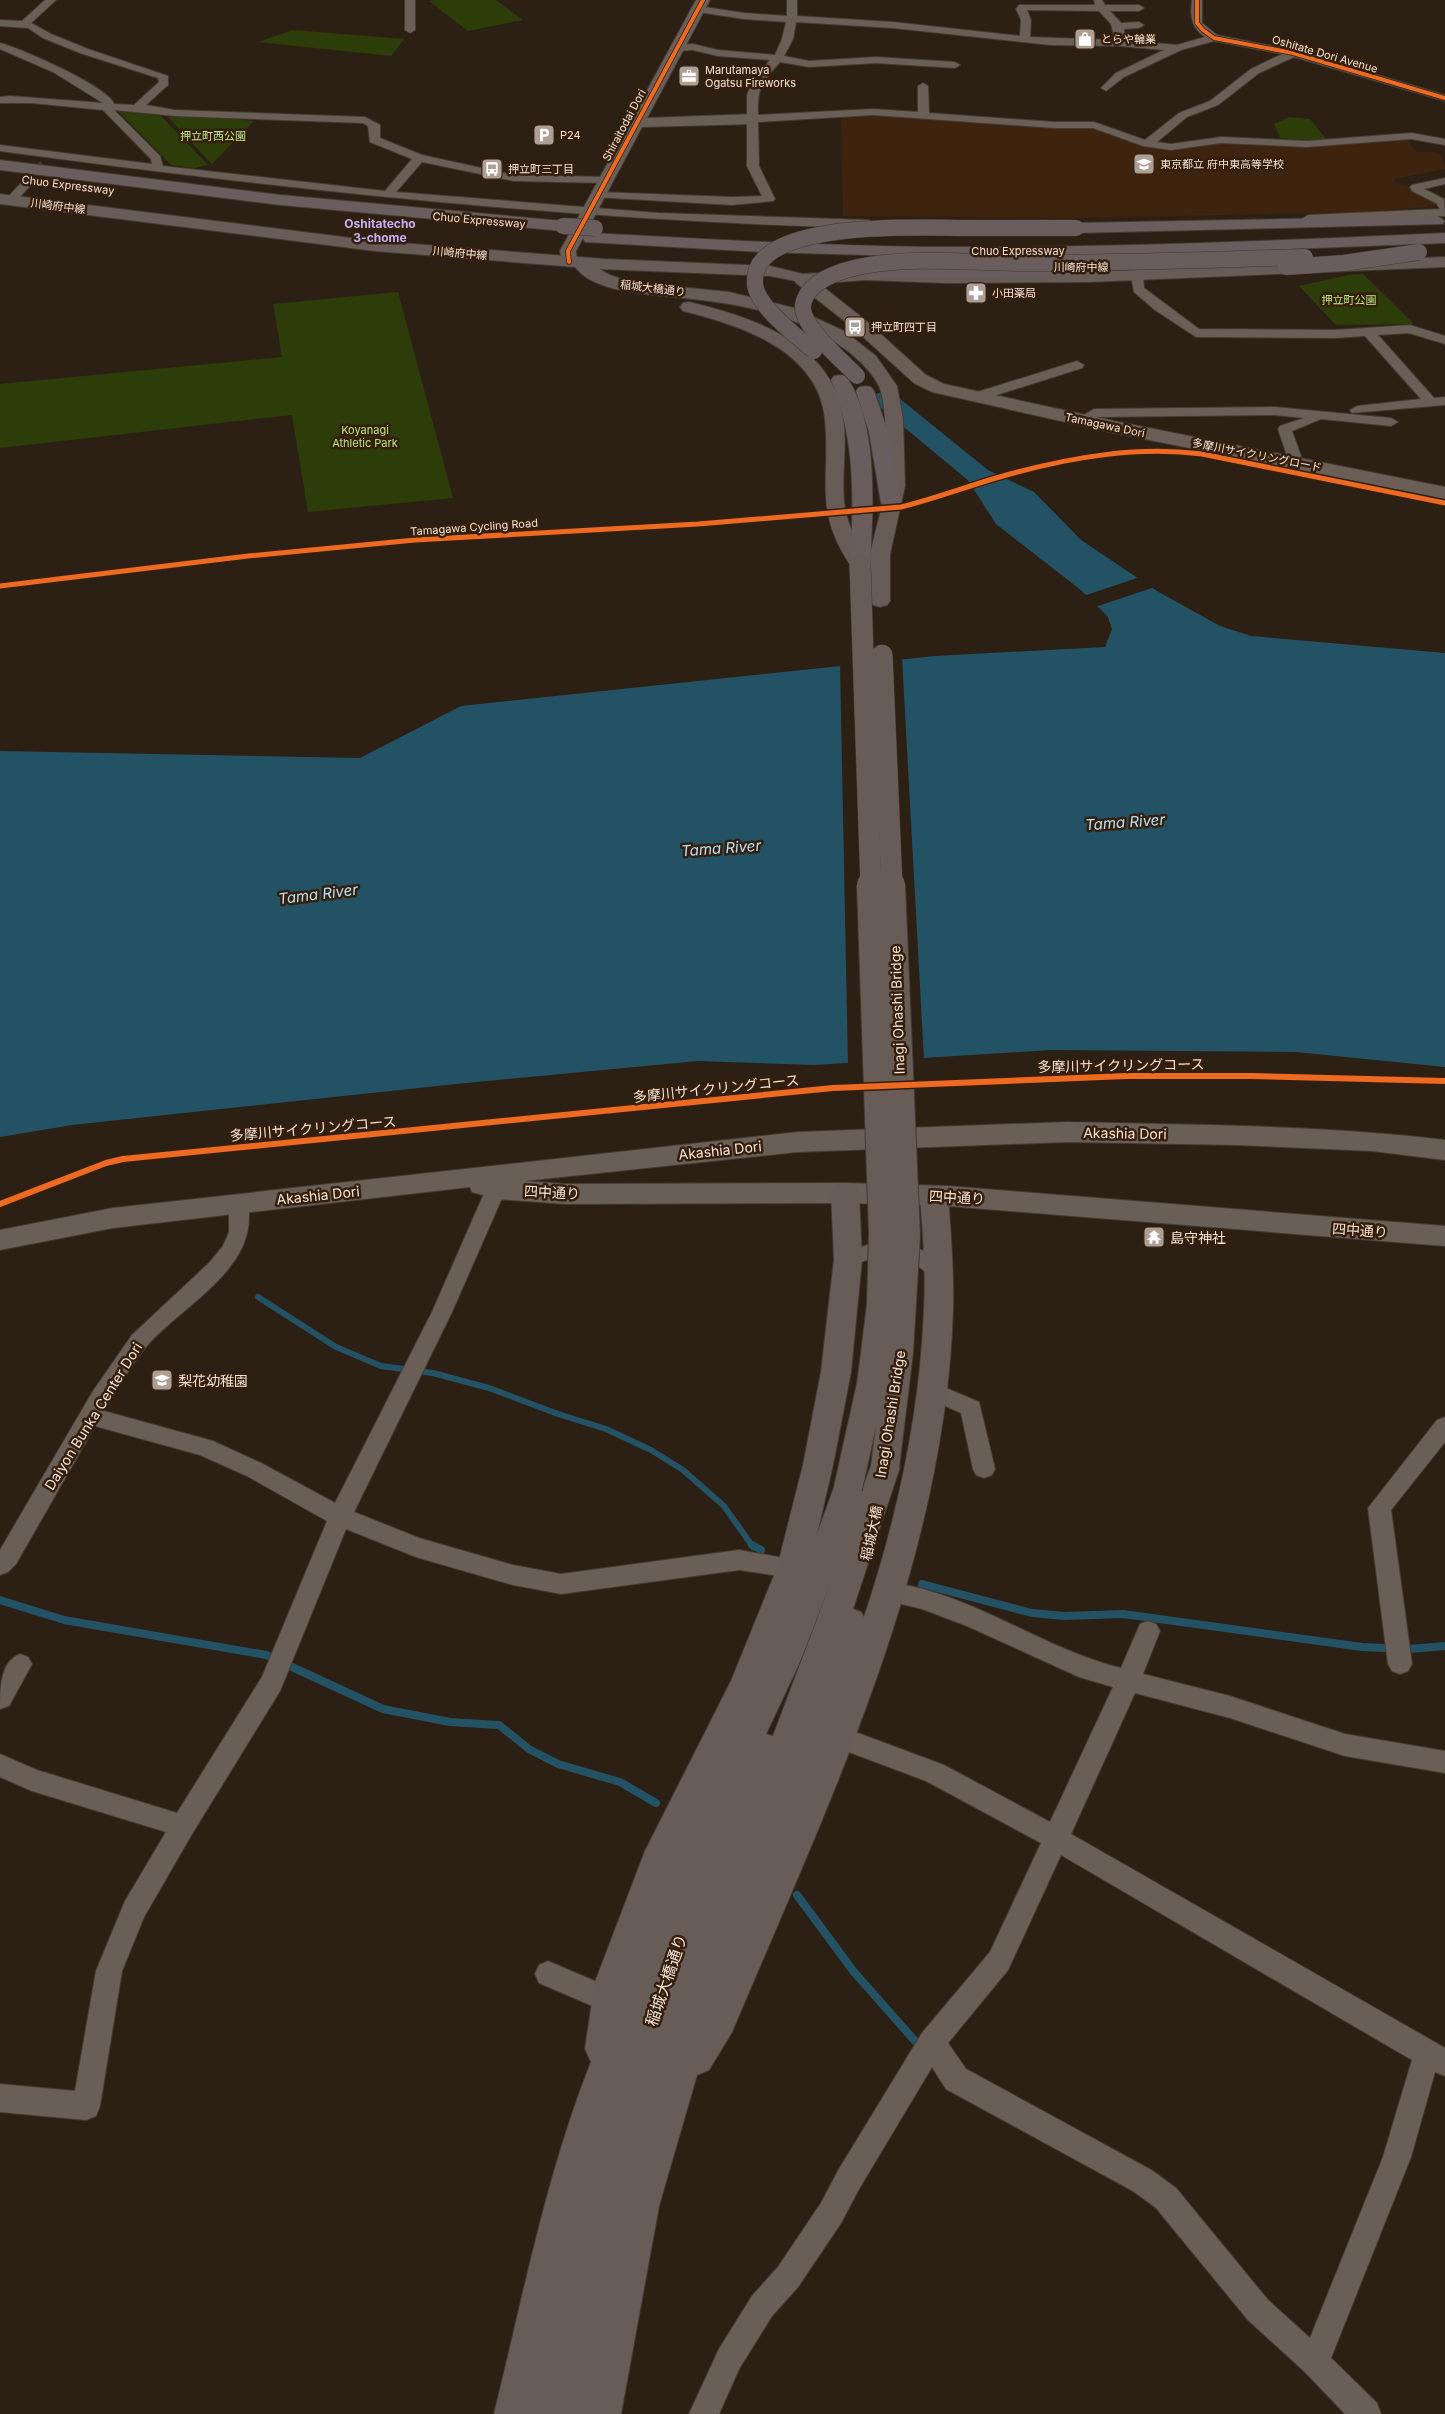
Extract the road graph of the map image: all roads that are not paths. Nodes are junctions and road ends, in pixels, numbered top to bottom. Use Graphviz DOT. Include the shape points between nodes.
graph roads {
  1 [pos="50,0"];
  2 [pos="410,0"];
  3 [pos="792,0"];
  4 [pos="1197,0"];
  5 [pos="1099,4"];
  6 [pos="701,5"];
  7 [pos="1139,8"];
  8 [pos="792,17"];
  9 [pos="0,23"];
  10 [pos="24,24"];
  11 [pos="1138,25"];
  12 [pos="1118,26"];
  13 [pos="410,30"];
  14 [pos="1214,38"];
  15 [pos="1025,40"];
  16 [pos="1120,43"];
  17 [pos="0,46"];
  18 [pos="678,48"];
  19 [pos="1177,48"];
  20 [pos="1293,53"];
  21 [pos="778,58"];
  22 [pos="955,65"];
  23 [pos="923,86"];
  24 [pos="1106,88"];
  25 [pos="1445,97"];
  26 [pos="0,100"];
  27 [pos="109,106"];
  28 [pos="138,107"];
  29 [pos="924,116"];
  30 [pos="754,119"];
  31 [pos="637,123"];
  32 [pos="1445,142"];
  33 [pos="1147,144"];
  34 [pos="0,148"];
  35 [pos="53,155"];
  36 [pos="419,158"];
  37 [pos="0,164"];
  38 [pos="44,165"];
  39 [pos="157,169"];
  40 [pos="0,176"];
  41 [pos="606,180"];
  42 [pos="1445,181"];
  43 [pos="25,185"];
  44 [pos="388,195"];
  45 [pos="598,195"];
  46 [pos="5,200"];
  47 [pos="249,202"];
  48 [pos="1445,208"];
  49 [pos="588,212"];
  50 [pos="1445,212"];
  51 [pos="1445,221"];
  52 [pos="1445,228"];
  53 [pos="593,233"];
  54 [pos="1445,238"];
  55 [pos="1445,251"];
  56 [pos="1419,252"];
  57 [pos="569,262"];
  58 [pos="1445,262"];
  59 [pos="675,267"];
  60 [pos="1224,269"];
  61 [pos="873,274"];
  62 [pos="1137,276"];
  63 [pos="802,279"];
  64 [pos="659,290"];
  65 [pos="1369,332"];
  66 [pos="1445,340"];
  67 [pos="1077,365"];
  68 [pos="976,398"];
  69 [pos="1445,401"];
  70 [pos="1431,403"];
  71 [pos="1329,415"];
  72 [pos="1082,420"];
  73 [pos="1391,422"];
  74 [pos="1292,462"];
  75 [pos="1445,493"];
  76 [pos="891,503"];
  77 [pos="870,566"];
  78 [pos="1445,1150"];
  79 [pos="470,1177"];
  80 [pos="496,1189"];
  81 [pos="845,1193"];
  82 [pos="934,1196"];
  83 [pos="239,1204"];
  84 [pos="1445,1236"];
  85 [pos="0,1240"];
  86 [pos="848,1258"];
  87 [pos="939,1272"];
  88 [pos="932,1395"];
  89 [pos="91,1416"];
  90 [pos="1445,1426"];
  91 [pos="885,1467"];
  92 [pos="984,1469"];
  93 [pos="340,1517"];
  94 [pos="0,1565"];
  95 [pos="842,1572"];
  96 [pos="1148,1631"];
  97 [pos="20,1664"];
  98 [pos="1400,1664"];
  99 [pos="1128,1682"];
  100 [pos="0,1698"];
  101 [pos="839,1737"];
  102 [pos="1445,1762"];
  103 [pos="0,1766"];
  104 [pos="183,1826"];
  105 [pos="1055,1838"];
  106 [pos="548,1974"];
  107 [pos="609,2000"];
  108 [pos="932,2042"];
  109 [pos="1436,2058"];
  110 [pos="600,2086"];
  111 [pos="0,2098"];
  112 [pos="670,2100"];
  113 [pos="1315,2362"];
  114 [pos="515,2414"];
  115 [pos="551,2414"];
  116 [pos="574,2414"];
  117 [pos="600,2414"];
  118 [pos="704,2414"];
  119 [pos="1366,2414"];
  1 -- 10 [label="street"];
  2 -- 13 [label="street"];
  3 -- 8 [label="street"];
  4 -- 14 [label="street" via="1197,24"];
  5 -- 7 [label="street"];
  5 -- 12 [label="street"];
  5 -- 15 [label="street" via="1023,7"];
  6 -- 8 [label="street" via="744,16"];
  6 -- 18 [label="street, Shiraitodai Dori"];
  8 -- 15 [label="street"];
  8 -- 21 [label="street" via="790,34"];
  9 -- 10 [label="street"];
  10 -- 28 [label="street" via="84,51 162,76 164,83"];
  11 -- 12 [label="street"];
  12 -- 16 [label="street"];
  14 -- 19 [label="street"];
  14 -- 20 [label="street, Oshitate Dori Avenue"];
  15 -- 16 [label="street"];
  16 -- 19 [label="street"];
  17 -- 27 [label="street" via="42,62 85,85 109,102"];
  18 -- 21 [label="street"];
  18 -- 31 [label="street, Shiraitodai Dori"];
  19 -- 24 [label="street" via="1120,75"];
  20 -- 25 [label="street, Oshitate Dori Avenue"];
  20 -- 33 [label="street" via="1254,70 1214,103 1183,115"];
  21 -- 22 [label="street" via="809,64 876,60"];
  21 -- 30 [label="street" via="754,85"];
  23 -- 29 [label="street"];
  26 -- 27 [label="street" via="32,98"];
  27 -- 28 [label="street"];
  27 -- 39 [label="street" via="108,111 156,158"];
  28 -- 36 [label="street" via="175,113 365,120 374,125 374,140"];
  29 -- 30 [label="street" via="874,112"];
  29 -- 33 [label="street" via="1094,125"];
  30 -- 31 [label="street"];
  30 -- 45 [label="street" via="753,166 769,199 732,201"];
  31 -- 41 [label="street, Shiraitodai Dori"];
  32 -- 33 [label="street" via="1411,136 1307,144 1221,140 1171,147"];
  34 -- 35 [label="street"];
  35 -- 38 [label="street"];
  35 -- 39 [label="street"];
  36 -- 41 [label="street" via="514,178"];
  36 -- 44 [label="street"];
  37 -- 47 [label="highway, Chuo Expressway" via="184,189"];
  39 -- 44 [label="street"];
  40 -- 47 [label="highway, Chuo Expressway" via="196,201"];
  41 -- 45 [label="street, Shiraitodai Dori"];
  42 -- 48 [label="street" via="1416,187"];
  43 -- 46 [label="street"];
  44 -- 49 [label="street"];
  45 -- 49 [label="street, Shiraitodai Dori"];
  46 -- 57 [label="main road, 川崎府中線" via="375,246"];
  47 -- 53 [label="highway, Chuo Expressway" via="383,222"];
  49 -- 50 [label="street" via="766,221 1002,225 1255,221"];
  49 -- 57 [label="street, Shiraitodai Dori" via="568,251"];
  51 -- 77 [label="highway, bridge" via="891,228 842,230 791,242 766,258 758,268 755,276 758,293 775,315 826,362 849,398 858,434 862,529"];
  52 -- 53 [label="highway, Chuo Expressway" via="1031,242"];
  53 -- 54 [label="highway, Chuo Expressway" via="811,249 1035,252"];
  55 -- 56 [label="highway"];
  56 -- 61 [label="highway, bridge" via="1318,266"];
  56 -- 76 [label="highway, bridge" via="1100,263 904,263 857,268 833,275 812,288 803,310 809,325 844,360 868,395 884,457"];
  57 -- 59 [label="main road, 川崎府中線"];
  57 -- 64 [label="main road, 稲城大橋通り" via="616,284"];
  57 -- 77 [label="main road, 稲城大橋通り" via="578,274 601,286 729,317 777,339 799,354 823,384 830,399 834,418 838,520"];
  58 -- 60 [label="main road, 川崎府中線"];
  59 -- 63 [label="main road, 川崎府中線" via="770,271"];
  59 -- 64 [label="main road" via="657,274 653,282"];
  60 -- 62 [label="main road, 川崎府中線"];
  60 -- 63 [label="main road, 川崎府中線" via="874,267 844,269"];
  61 -- 62 [label="main road, 川崎府中線" via="932,278"];
  61 -- 63 [label="main road, 川崎府中線"];
  62 -- 65 [label="street" via="1138,289 1196,333"];
  63 -- 68 [label="street, Tamagawa Dori" via="926,382"];
  64 -- 76 [label="main road, 稲城大橋通り" via="749,301 788,312 828,330 863,354 879,370 888,386 894,418 895,486"];
  65 -- 66 [label="street" via="1410,329"];
  65 -- 70 [label="street"];
  67 -- 68 [label="street"];
  68 -- 72 [label="street, Tamagawa Dori"];
  69 -- 70 [label="street"];
  70 -- 71 [label="street"];
  71 -- 72 [label="street" via="1275,411 1179,411 1094,413"];
  71 -- 73 [label="street"];
  71 -- 74 [label="street" via="1285,429 1294,456"];
  72 -- 74 [label="street, Tamagawa Dori"];
  74 -- 75 [label="street, Tamagawa Dori"];
  76 -- 77 [label="main road, 稲城大橋通り"];
  77 -- 91 [label="main road, Inagi Ohashi Bridge, bridge" via="906,1236 899,1372"];
  77 -- 95 [label="main road, Inagi Ohashi Bridge, bridge" via="883,1234 881,1305 871,1385 848,1488"];
  78 -- 79 [label="street, Akashia Dori" via="1372,1141 1237,1135 1068,1132 920,1136 798,1142"];
  79 -- 80 [label="street, 四中通り" via="479,1184"];
  79 -- 83 [label="street, Akashia Dori"];
  80 -- 81 [label="street, 四中通り" via="565,1194"];
  80 -- 93 [label="street" via="442,1312"];
  81 -- 82 [label="street, 四中通り"];
  81 -- 86 [label="main road"];
  82 -- 84 [label="street, 四中通り"];
  82 -- 87 [label="main road"];
  83 -- 85 [label="street, Akashia Dori" via="113,1218"];
  83 -- 89 [label="street, Daiyon Bunka Center Dori" via="239,1232 231,1250 216,1269 139,1341"];
  86 -- 87 [label="street" via="873,1252 917,1255"];
  86 -- 95 [label="main road" via="836,1372 818,1465"];
  87 -- 88 [label="main road"];
  88 -- 92 [label="street" via="946,1397 971,1408"];
  88 -- 95 [label="main road" via="921,1458"];
  89 -- 93 [label="street" via="205,1447 255,1470"];
  89 -- 94 [label="street, Daiyon Bunka Center Dori" via="8,1557"];
  90 -- 98 [label="street" via="1379,1508"];
  91 -- 95 [label="main road, 稲城大橋"];
  93 -- 95 [label="street" via="416,1547 513,1575 561,1584 739,1560"];
  93 -- 104 [label="street" via="272,1684"];
  95 -- 99 [label="street" via="975,1619 1088,1670"];
  95 -- 101 [label="main road" via="866,1664"];
  95 -- 107 [label="main road" via="745,1686 662,1851"];
  95 -- 110 [label="main road" via="783,1664 685,1870"];
  95 -- 112 [label="main road" via="834,1679 809,1746 725,1932"];
  95 -- 115 [label="main road, 稲城大橋通り" via="795,1671 669,1960 584,2235"];
  95 -- 116 [label="main road, 稲城大橋通り" via="814,1674 688,1971 650,2085 616,2208 590,2321"];
  96 -- 99 [label="street"];
  97 -- 100 [label="street"];
  99 -- 102 [label="street" via="1230,1706 1345,1745"];
  99 -- 105 [label="street"];
  101 -- 105 [label="street" via="935,1773"];
  101 -- 112 [label="main road" via="718,2018"];
  103 -- 104 [label="street" via="32,1780"];
  104 -- 111 [label="street" via="134,1910 110,1970 86,2106"];
  105 -- 108 [label="street" via="1000,1961"];
  105 -- 109 [label="street"];
  106 -- 107 [label="street"];
  107 -- 110 [label="main road"];
  108 -- 113 [label="street" via="956,2079 1143,2181 1166,2198 1258,2310"];
  108 -- 118 [label="street" via="831,2213 788,2277 762,2306 729,2359"];
  109 -- 113 [label="street"];
  110 -- 114 [label="main road" via="566,2196"];
  112 -- 117 [label="main road" via="640,2206"];
  113 -- 119 [label="street"];
}
